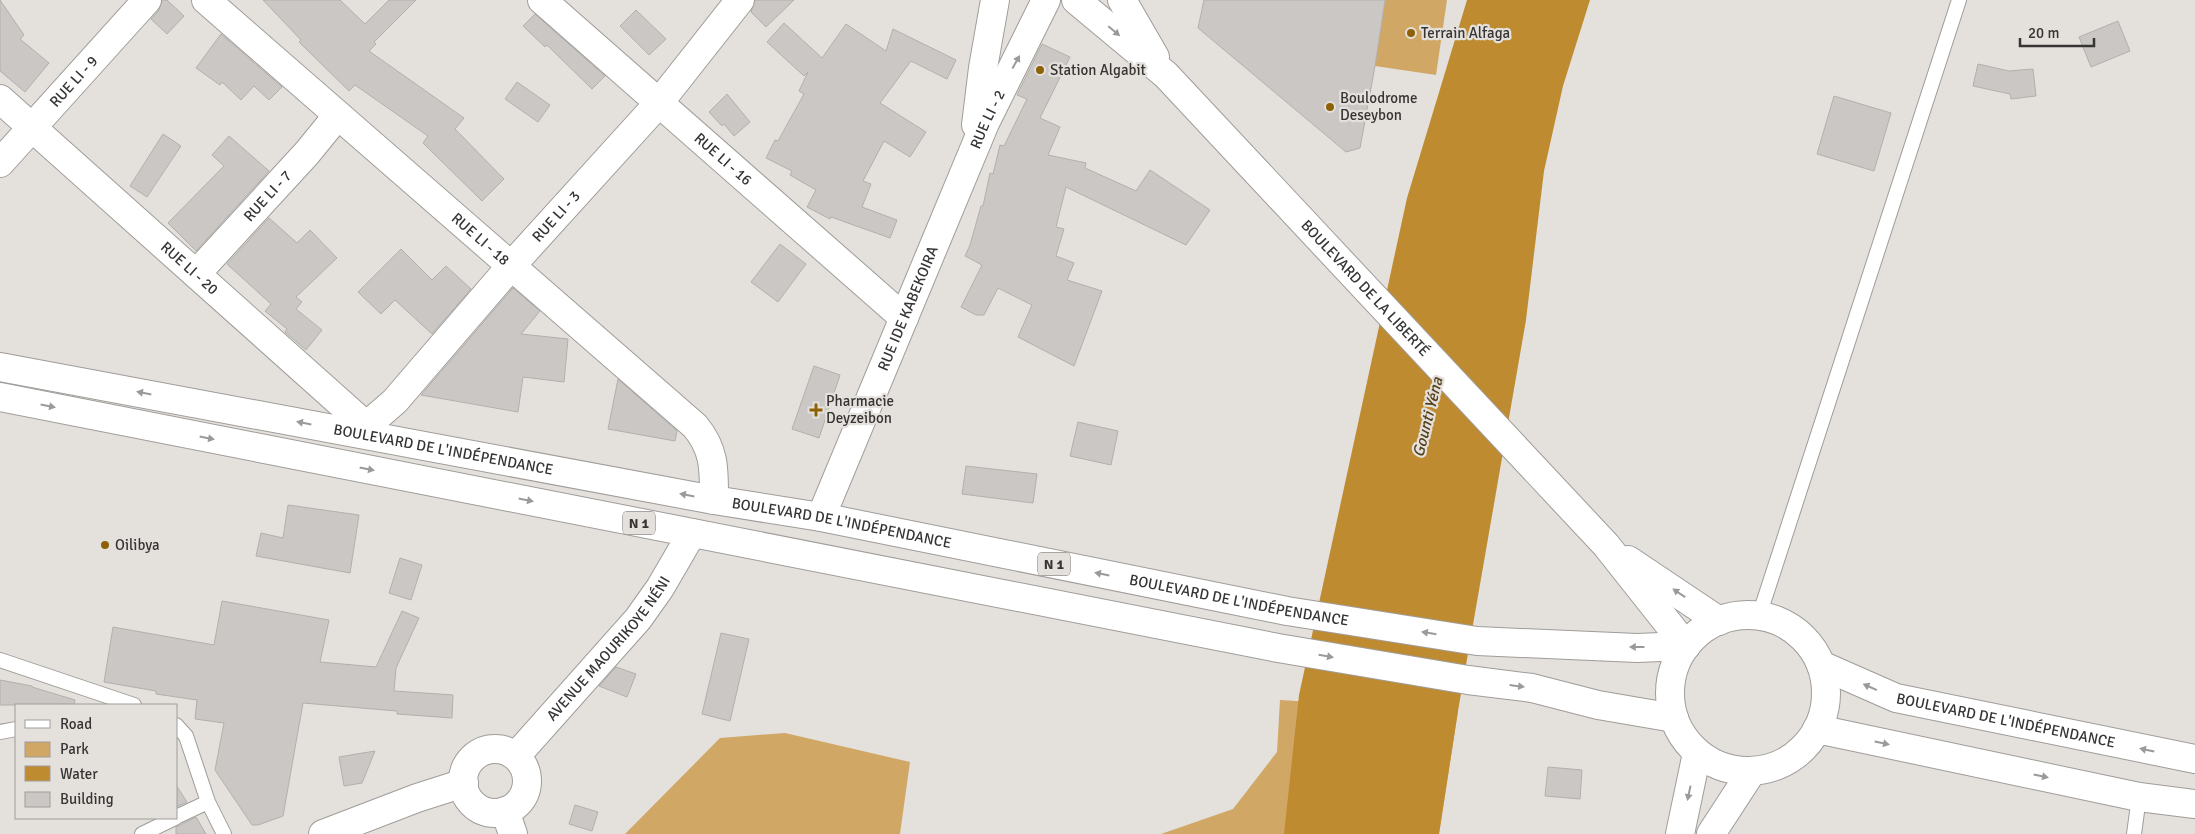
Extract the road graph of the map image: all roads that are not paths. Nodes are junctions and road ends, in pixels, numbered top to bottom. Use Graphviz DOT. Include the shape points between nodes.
graph roads {
  1 [pos="147,0"];
  2 [pos="206,0"];
  3 [pos="542,0"];
  4 [pos="740,0"];
  5 [pos="995,0"];
  6 [pos="1046,0"];
  7 [pos="1076,0"];
  8 [pos="1122,0"];
  9 [pos="1959,0"];
  10 [pos="1166,75"];
  11 [pos="0,99"];
  12 [pos="658,104"];
  13 [pos="338,115"];
  14 [pos="31,128"];
  15 [pos="972,154"];
  16 [pos="0,163"];
  17 [pos="512,265"];
  18 [pos="196,274"];
  19 [pos="904,318"];
  20 [pos="0,368"];
  21 [pos="0,397"];
  22 [pos="355,427"];
  23 [pos="714,500"];
  24 [pos="821,517"];
  25 [pos="692,533"];
  26 [pos="1606,545"];
  27 [pos="1759,616"];
  28 [pos="1719,621"];
  29 [pos="1686,646"];
  30 [pos="0,660"];
  31 [pos="1821,665"];
  32 [pos="127,704"];
  33 [pos="1674,718"];
  34 [pos="178,726"];
  35 [pos="15,729"];
  36 [pos="1817,729"];
  37 [pos="0,732"];
  38 [pos="1697,753"];
  39 [pos="516,756"];
  40 [pos="2195,759"];
  41 [pos="1752,771"];
  42 [pos="464,783"];
  43 [pos="2140,797"];
  44 [pos="208,802"];
  45 [pos="2195,804"];
  46 [pos="178,817"];
  47 [pos="174,819"];
  48 [pos="509,823"];
  49 [pos="142,834"];
  50 [pos="224,834"];
  51 [pos="323,834"];
  52 [pos="1680,834"];
  53 [pos="1711,834"];
  54 [pos="2134,834"];
  1 -- 14 [label="main road, RUE LI - 9"];
  2 -- 13 [label="main road, RUE LI - 18"];
  3 -- 12 [label="main road, RUE LI - 16"];
  4 -- 12 [label="main road, RUE LI - 3"];
  5 -- 15 [label="main road, RUE LI - 2"];
  15 -- 6 [label="main road, RUE LI - 2, one-way"];
  7 -- 10 [label="main road, BOULEVARD DE LA LIBERTÉ, one-way"];
  8 -- 10 [label="main road, BOULEVARD DE LA LIBERTÉ"];
  9 -- 27 [label="lane"];
  10 -- 26 [label="main road, BOULEVARD DE LA LIBERTÉ"];
  11 -- 14 [label="main road, RUE LI - 20"];
  12 -- 17 [label="main road, RUE LI - 3"];
  12 -- 19 [label="main road, RUE LI - 16"];
  13 -- 17 [label="main road, RUE LI - 18"];
  13 -- 18 [label="main road, RUE LI - 7"];
  14 -- 16 [label="main road, RUE LI - 9"];
  14 -- 18 [label="main road, RUE LI - 20"];
  15 -- 19 [label="main road, RUE IDE KABEKOIRA"];
  17 -- 22 [label="main road, RUE LI - 3" via="395,400 380,415"];
  17 -- 23 [label="main road, RUE LI - 18" via="695,426 705,438 714,464"];
  18 -- 22 [label="main road, RUE LI - 20"];
  19 -- 24 [label="main road, RUE IDE KABEKOIRA"];
  22 -- 20 [label="main road, BOULEVARD DE L'INDÉPENDANCE, one-way"];
  21 -- 25 [label="main road, N 1, one-way"];
  23 -- 22 [label="main road, BOULEVARD DE L'INDÉPENDANCE, one-way"];
  23 -- 24 [label="main road, BOULEVARD DE L'INDÉPENDANCE"];
  29 -- 24 [label="main road, BOULEVARD DE L'INDÉPENDANCE / N 1, one-way" via="1638,648 1477,640 1287,611"];
  25 -- 33 [label="main road, N 1, one-way" via="1278,648 1532,688 1598,705"];
  25 -- 39 [label="main road, AVENUE MAOURIKOYE NÉNI" via="638,619"];
  28 -- 26 [label="main road, BOULEVARD DE LA LIBERTÉ, one-way"];
  26 -- 29 [label="main road, BOULEVARD DE LA LIBERTÉ"];
  27 -- 28 [label="main road"];
  27 -- 31 [label="main road" via="1796,632 1811,647"];
  28 -- 29 [label="main road" via="1695,636"];
  29 -- 33 [label="main road" via="1676,662 1671,680 1670,700"];
  30 -- 32 [label="lane"];
  31 -- 36 [label="main road" via="1826,686 1825,708"];
  40 -- 31 [label="main road, BOULEVARD DE L'INDÉPENDANCE, one-way" via="1896,698"];
  33 -- 38 [label="main road" via="1683,737"];
  34 -- 44 [label="lane" via="186,736"];
  35 -- 37 [label="lane"];
  36 -- 41 [label="main road" via="1806,746 1790,759"];
  36 -- 43 [label="main road, one-way"];
  38 -- 41 [label="main road" via="1722,767"];
  38 -- 52 [label="main road, one-way"];
  39 -- 42 [label="main road" via="496,749 476,755 464,773"];
  39 -- 48 [label="main road" via="526,772 526,791"];
  41 -- 53 [label="main road"];
  42 -- 48 [label="main road" via="466,793 477,807"];
  42 -- 51 [label="main road"];
  43 -- 45 [label="main road"];
  43 -- 54 [label="lane"];
  44 -- 46 [label="lane"];
  44 -- 50 [label="lane"];
  47 -- 49 [label="lane"];
}
